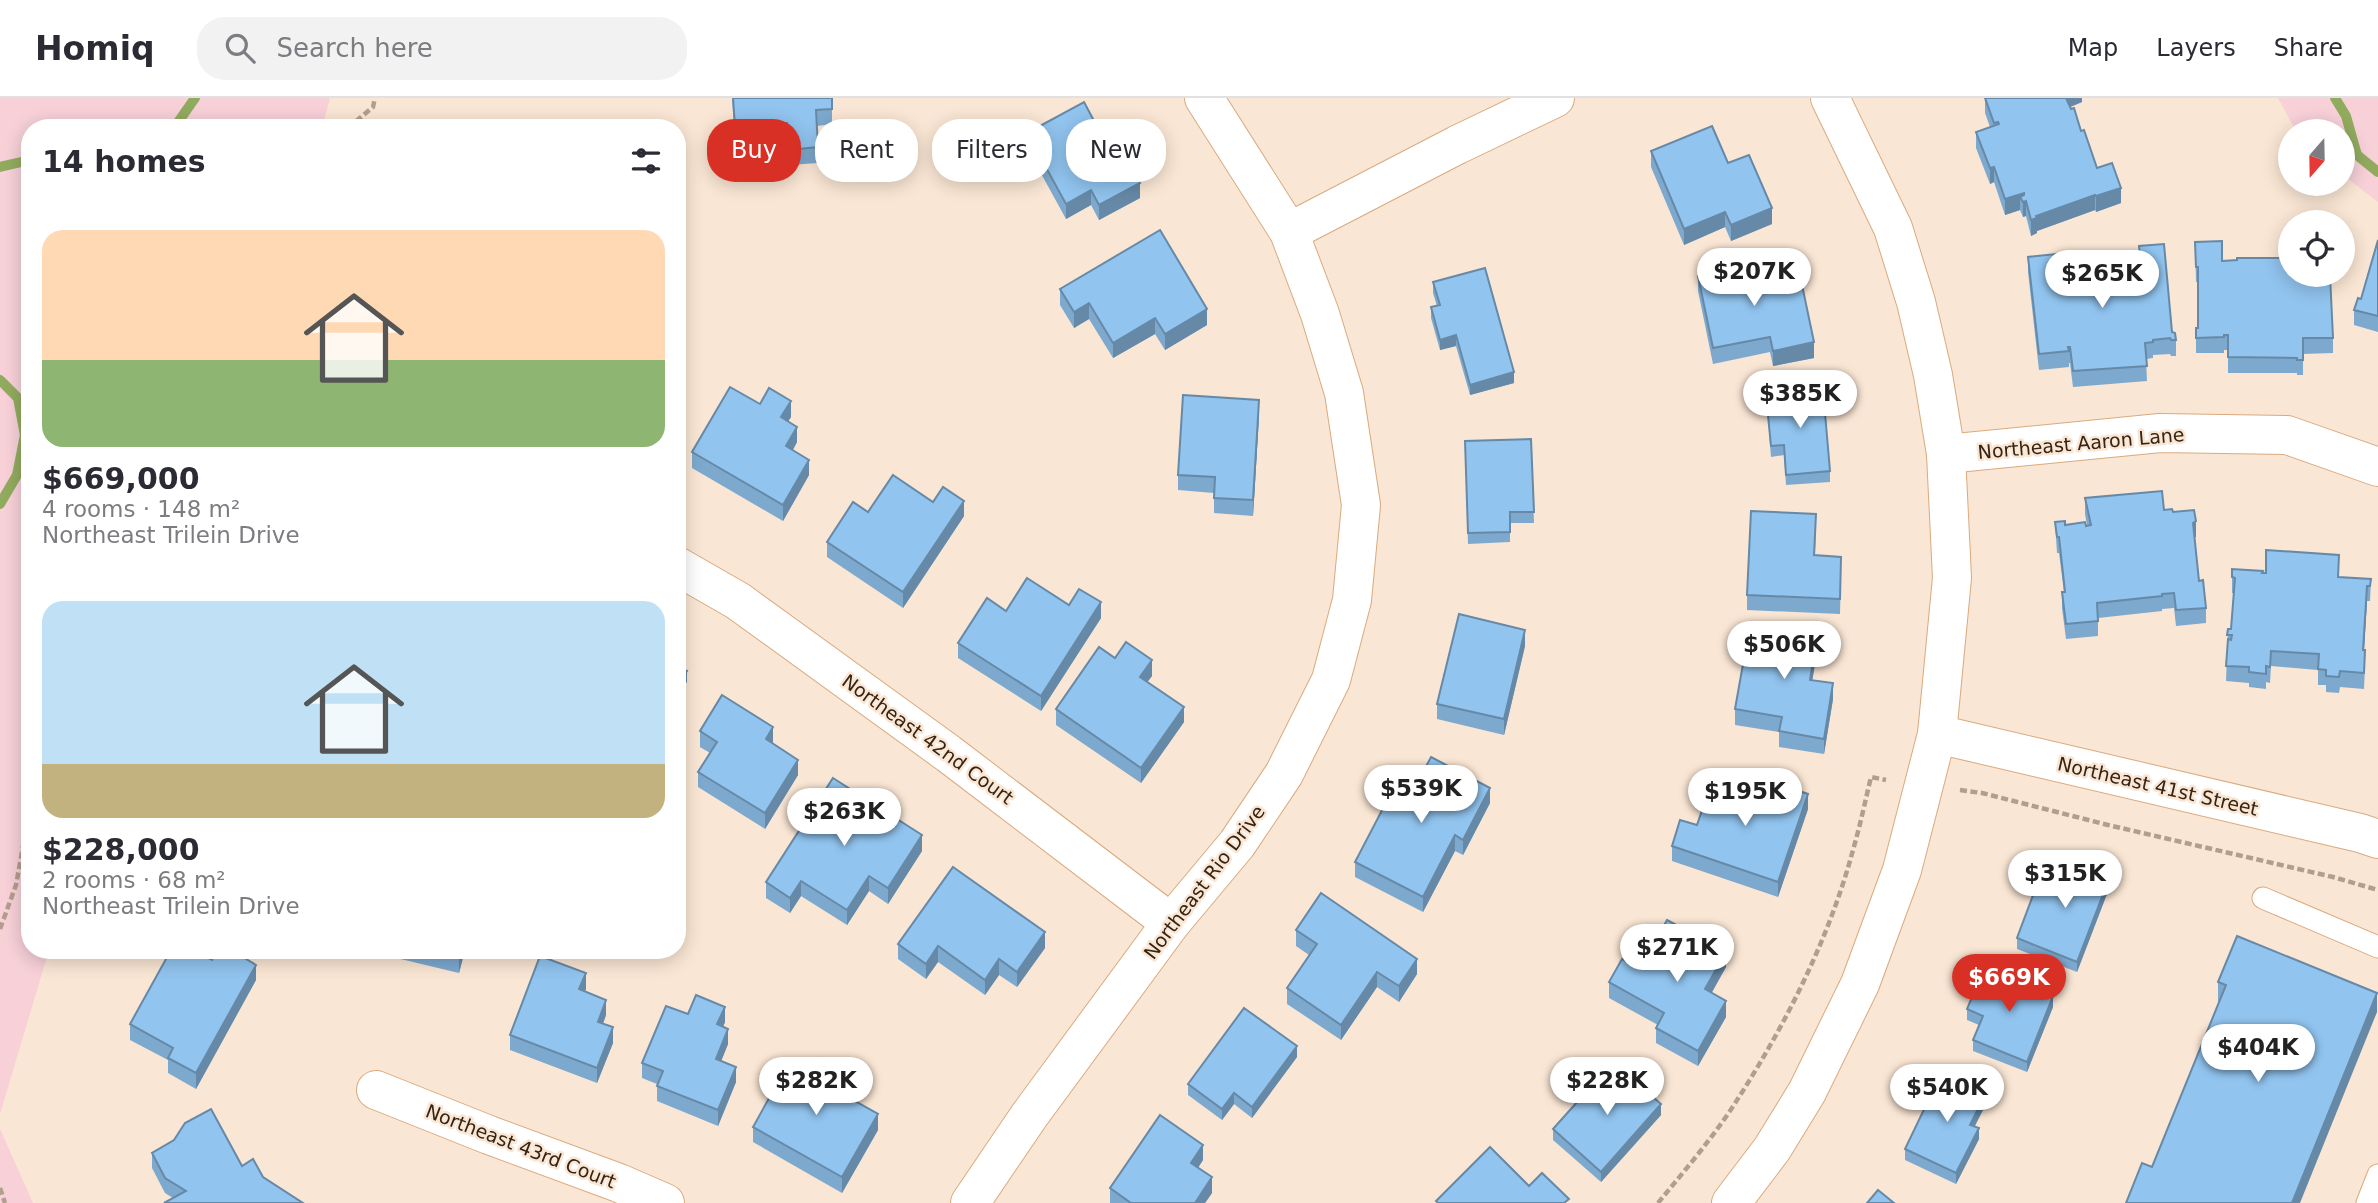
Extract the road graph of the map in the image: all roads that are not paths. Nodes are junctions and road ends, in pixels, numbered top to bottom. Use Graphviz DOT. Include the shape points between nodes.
graph roads {
  1 [pos="1204,98"];
  2 [pos="1555,98"];
  3 [pos="1830,98"];
  4 [pos="1289,232"];
  5 [pos="1947,454"];
  6 [pos="2378,467"];
  7 [pos="686,571"];
  8 [pos="1937,734"];
  9 [pos="2378,839"];
  10 [pos="2263,898"];
  11 [pos="1171,923"];
  12 [pos="2378,947"];
  13 [pos="376,1090"];
  14 [pos="665,1203"];
  15 [pos="970,1203"];
  16 [pos="1731,1203"];
  1 -- 4 [label="street, Northeast Rio Drive"];
  2 -- 4 [label="street"];
  3 -- 5 [label="street" via="1893,228 1916,302"];
  4 -- 11 [label="street, Northeast Rio Drive" via="1344,393 1361,505 1352,600 1331,680 1284,774 1237,844"];
  5 -- 6 [label="street, Northeast Aaron Lane" via="2160,433 2287,435"];
  5 -- 8 [label="street" via="1952,578"];
  7 -- 11 [label="street, Northeast 42nd Court" via="738,601 938,746"];
  8 -- 9 [label="street, Northeast 41st Street"];
  8 -- 16 [label="street" via="1902,870 1860,984 1807,1091 1772,1149"];
  10 -- 12 [label="lane"];
  11 -- 15 [label="street, Northeast Rio Drive"];
  13 -- 14 [label="street, Northeast 43rd Court"];
}
